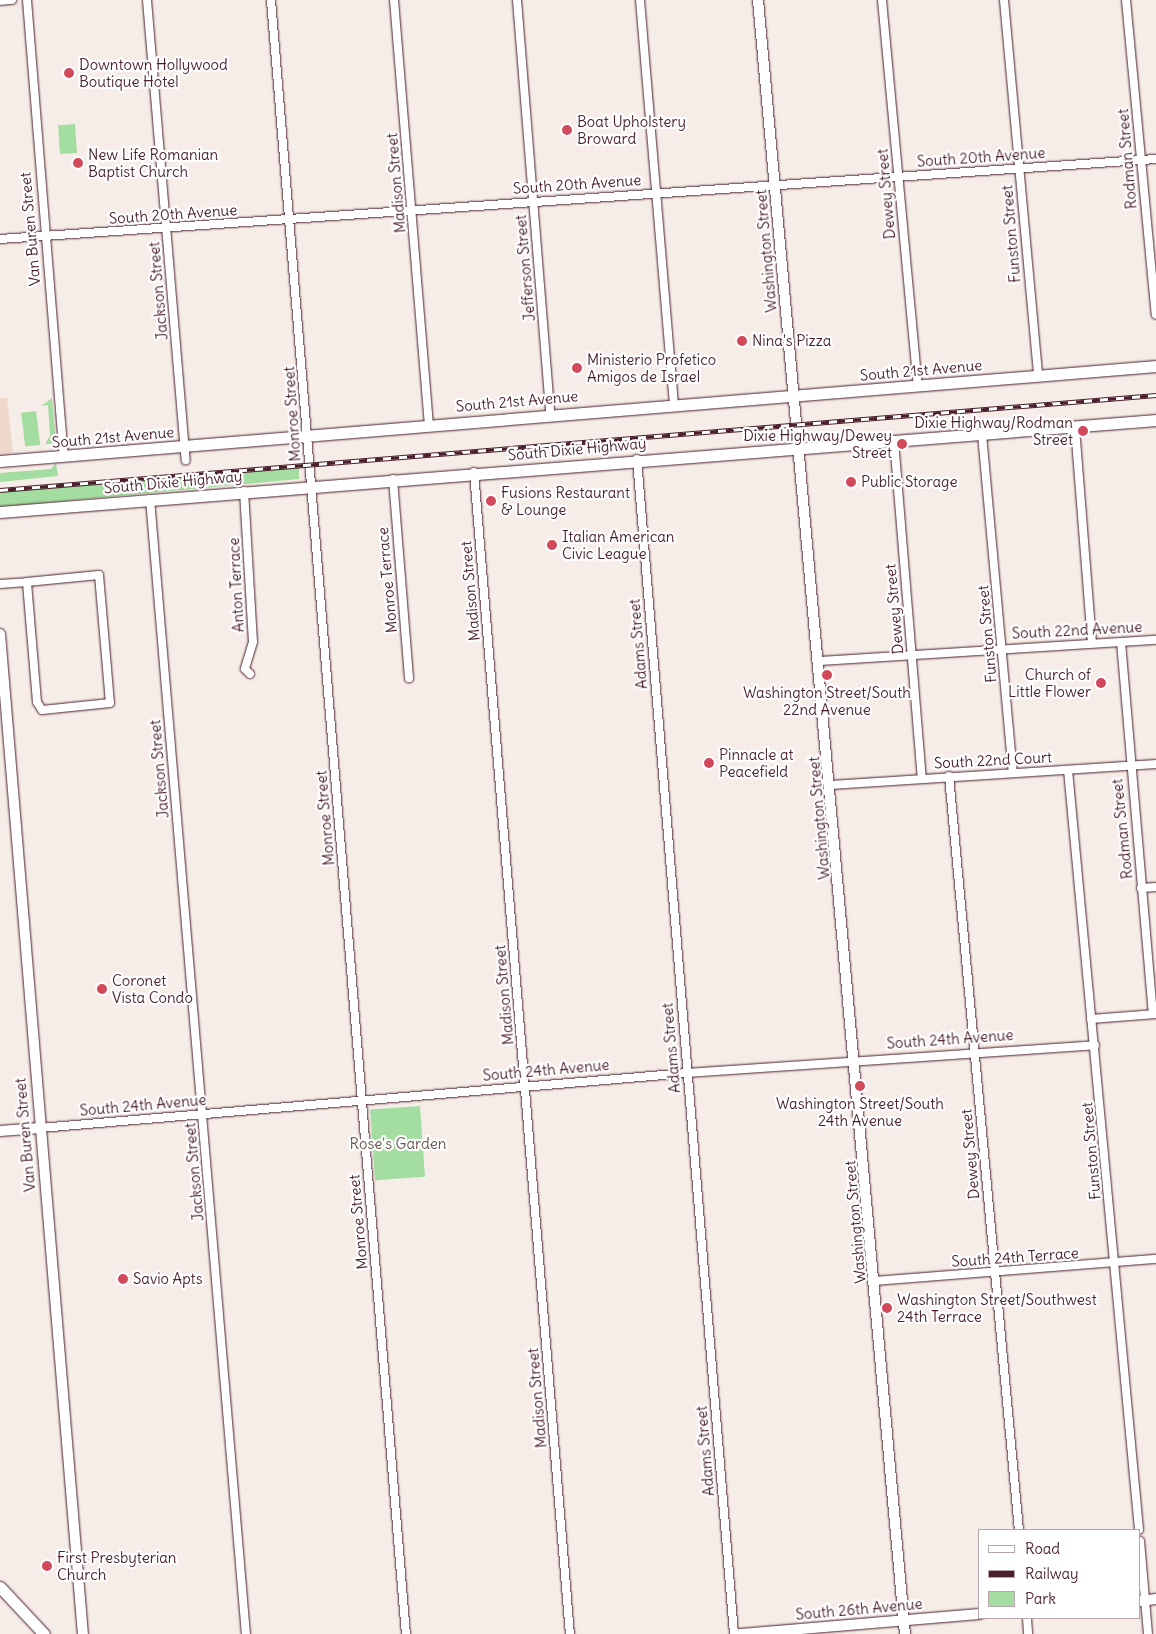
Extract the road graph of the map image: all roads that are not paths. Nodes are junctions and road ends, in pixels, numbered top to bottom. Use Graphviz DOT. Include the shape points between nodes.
graph roads {
  1 [pos="12,0"];
  2 [pos="27,0"];
  3 [pos="147,0"];
  4 [pos="271,0"];
  5 [pos="394,0"];
  6 [pos="518,0"];
  7 [pos="640,0"];
  8 [pos="758,0"];
  9 [pos="882,0"];
  10 [pos="1004,0"];
  11 [pos="1126,0"];
  12 [pos="0,1"];
  13 [pos="1156,159"];
  14 [pos="1141,160"];
  15 [pos="1019,168"];
  16 [pos="898,176"];
  17 [pos="775,184"];
  18 [pos="656,192"];
  19 [pos="533,201"];
  20 [pos="412,210"];
  21 [pos="289,219"];
  22 [pos="167,228"];
  23 [pos="46,236"];
  24 [pos="0,239"];
  25 [pos="1156,315"];
  26 [pos="1156,366"];
  27 [pos="1038,375"];
  28 [pos="918,385"];
  29 [pos="794,395"];
  30 [pos="674,404"];
  31 [pos="550,413"];
  32 [pos="1156,420"];
  33 [pos="429,424"];
  34 [pos="1075,427"];
  35 [pos="982,434"];
  36 [pos="307,436"];
  37 [pos="894,440"];
  38 [pos="185,446"];
  39 [pos="800,446"];
  40 [pos="64,456"];
  41 [pos="637,459"];
  42 [pos="186,460"];
  43 [pos="0,461"];
  44 [pos="474,472"];
  45 [pos="393,479"];
  46 [pos="311,486"];
  47 [pos="244,492"];
  48 [pos="150,500"];
  49 [pos="0,512"];
  50 [pos="27,582"];
  51 [pos="0,584"];
  52 [pos="0,634"];
  53 [pos="1156,640"];
  54 [pos="1121,642"];
  55 [pos="1092,643"];
  56 [pos="1002,648"];
  57 [pos="911,655"];
  58 [pos="820,662"];
  59 [pos="250,674"];
  60 [pos="409,678"];
  61 [pos="4,717"];
  62 [pos="1156,764"];
  63 [pos="1129,766"];
  64 [pos="1068,770"];
  65 [pos="1013,772"];
  66 [pos="949,776"];
  67 [pos="922,777"];
  68 [pos="831,785"];
  69 [pos="1156,887"];
  70 [pos="1141,888"];
  71 [pos="1155,1014"];
  72 [pos="1091,1019"];
  73 [pos="1095,1045"];
  74 [pos="975,1053"];
  75 [pos="856,1060"];
  76 [pos="687,1073"];
  77 [pos="525,1087"];
  78 [pos="362,1101"];
  79 [pos="203,1115"];
  80 [pos="40,1128"];
  81 [pos="0,1131"];
  82 [pos="1156,1259"];
  83 [pos="1115,1263"];
  84 [pos="994,1272"];
  85 [pos="875,1281"];
  86 [pos="1019,1529"];
  87 [pos="1139,1529"];
  88 [pos="1141,1571"];
  89 [pos="0,1588"];
  90 [pos="1156,1600"];
  91 [pos="1142,1601"];
  92 [pos="978,1614"];
  93 [pos="1027,1619"];
  94 [pos="904,1620"];
  95 [pos="44,1634"];
  96 [pos="83,1634"];
  97 [pos="246,1634"];
  98 [pos="406,1634"];
  99 [pos="570,1634"];
  100 [pos="734,1634"];
  101 [pos="740,1634"];
  102 [pos="905,1634"];
  103 [pos="1028,1634"];
  104 [pos="1148,1634"];
  1 -- 12 [label="street"];
  2 -- 23 [label="street, Van Buren Street"];
  3 -- 22 [label="street, Jackson Street"];
  4 -- 21 [label="street, Monroe Street"];
  5 -- 20 [label="street, Madison Street"];
  6 -- 19 [label="street, Jefferson Street"];
  7 -- 18 [label="street"];
  8 -- 17 [label="street, Washington Street"];
  9 -- 16 [label="street, Dewey Street"];
  10 -- 15 [label="street, Funston Street"];
  11 -- 14 [label="street, Rodman Street"];
  13 -- 14 [label="street, South 20th Avenue"];
  14 -- 15 [label="street, South 20th Avenue"];
  14 -- 25 [label="street, Rodman Street"];
  15 -- 16 [label="street, South 20th Avenue"];
  15 -- 27 [label="street, Funston Street"];
  16 -- 17 [label="street, South 20th Avenue"];
  16 -- 28 [label="street, Dewey Street"];
  17 -- 18 [label="street, South 20th Avenue"];
  17 -- 29 [label="street, Washington Street"];
  18 -- 19 [label="street, South 20th Avenue"];
  18 -- 30 [label="street"];
  19 -- 20 [label="street, South 20th Avenue"];
  19 -- 31 [label="street, Jefferson Street"];
  20 -- 21 [label="street, South 20th Avenue"];
  20 -- 33 [label="street, Madison Street"];
  21 -- 22 [label="street, South 20th Avenue"];
  21 -- 36 [label="street, Monroe Street"];
  22 -- 23 [label="street, South 20th Avenue"];
  22 -- 38 [label="street, Jackson Street"];
  23 -- 24 [label="street, South 20th Avenue"];
  23 -- 40 [label="street, Van Buren Street"];
  26 -- 27 [label="main road, South 21st Avenue"];
  27 -- 28 [label="main road, South 21st Avenue"];
  28 -- 29 [label="main road, South 21st Avenue"];
  29 -- 30 [label="main road, South 21st Avenue"];
  29 -- 39 [label="street, Washington Street"];
  30 -- 31 [label="main road, South 21st Avenue"];
  31 -- 33 [label="main road, South 21st Avenue"];
  32 -- 34 [label="main road, South Dixie Highway"];
  33 -- 36 [label="main road, South 21st Avenue"];
  34 -- 35 [label="main road, South Dixie Highway"];
  34 -- 55 [label="street"];
  35 -- 37 [label="main road, South Dixie Highway"];
  35 -- 56 [label="street, Funston Street"];
  36 -- 38 [label="main road, South 21st Avenue"];
  36 -- 46 [label="street, Monroe Street"];
  37 -- 39 [label="main road, South Dixie Highway"];
  37 -- 57 [label="street, Dewey Street"];
  38 -- 40 [label="main road, South 21st Avenue"];
  38 -- 42 [label="street, Jackson Street"];
  39 -- 41 [label="main road, South Dixie Highway"];
  39 -- 58 [label="street, Washington Street"];
  40 -- 43 [label="main road, South 21st Avenue"];
  41 -- 44 [label="main road, South Dixie Highway"];
  41 -- 76 [label="street, Adams Street"];
  44 -- 45 [label="main road, South Dixie Highway"];
  44 -- 77 [label="street, Madison Street"];
  45 -- 46 [label="main road, South Dixie Highway"];
  45 -- 60 [label="street, Monroe Terrace"];
  46 -- 47 [label="main road, South Dixie Highway"];
  46 -- 78 [label="street, Monroe Street"];
  47 -- 48 [label="main road, South Dixie Highway"];
  47 -- 59 [label="street, Anton Terrace" via="253,642 245,669"];
  48 -- 49 [label="main road, South Dixie Highway"];
  48 -- 79 [label="street, Jackson Street"];
  50 -- 50 [label="street" via="42,710 110,703 99,575"];
  50 -- 51 [label="street"];
  52 -- 61 [label="street, Van Buren Street"];
  53 -- 54 [label="street, South 22nd Avenue"];
  54 -- 55 [label="street, South 22nd Avenue"];
  54 -- 63 [label="street, Rodman Street"];
  55 -- 56 [label="street, South 22nd Avenue"];
  56 -- 57 [label="street, South 22nd Avenue"];
  56 -- 65 [label="street, Funston Street"];
  57 -- 58 [label="street, South 22nd Avenue"];
  57 -- 67 [label="street, Dewey Street"];
  58 -- 68 [label="street, Washington Street"];
  61 -- 80 [label="street, Van Buren Street"];
  62 -- 63 [label="street, South 22nd Court"];
  63 -- 64 [label="street, South 22nd Court"];
  63 -- 70 [label="street, Rodman Street"];
  64 -- 65 [label="street, South 22nd Court"];
  64 -- 72 [label="street, Funston Street"];
  65 -- 66 [label="street, South 22nd Court"];
  66 -- 67 [label="street, South 22nd Court"];
  66 -- 74 [label="street, Dewey Street"];
  67 -- 68 [label="street, South 22nd Court"];
  68 -- 75 [label="street, Washington Street"];
  69 -- 70 [label="street"];
  70 -- 71 [label="street, Rodman Street"];
  71 -- 72 [label="street"];
  72 -- 73 [label="street, Funston Street"];
  73 -- 74 [label="street, South 24th Avenue"];
  73 -- 83 [label="street, Funston Street"];
  74 -- 75 [label="street, South 24th Avenue"];
  74 -- 84 [label="street, Dewey Street"];
  75 -- 76 [label="street, South 24th Avenue"];
  75 -- 85 [label="street, Washington Street"];
  76 -- 77 [label="street, South 24th Avenue"];
  76 -- 100 [label="street, Adams Street"];
  77 -- 78 [label="street, South 24th Avenue"];
  77 -- 99 [label="street, Madison Street"];
  78 -- 79 [label="street, South 24th Avenue"];
  78 -- 98 [label="street, Monroe Street"];
  79 -- 80 [label="street, South 24th Avenue"];
  79 -- 97 [label="street, Jackson Street"];
  80 -- 81 [label="street, South 24th Avenue"];
  80 -- 96 [label="street, Van Buren Street"];
  82 -- 83 [label="street, South 24th Terrace"];
  83 -- 84 [label="street, South 24th Terrace"];
  83 -- 87 [label="street, Funston Street"];
  84 -- 85 [label="street, South 24th Terrace"];
  84 -- 86 [label="street, Dewey Street"];
  85 -- 94 [label="street, Washington Street"];
  88 -- 91 [label="street"];
  89 -- 95 [label="main road"];
  90 -- 91 [label="street"];
  91 -- 104 [label="street"];
  92 -- 94 [label="street, South 26th Avenue"];
  93 -- 103 [label="street"];
  94 -- 101 [label="street, South 26th Avenue"];
  94 -- 102 [label="street, Washington Street"];
}
